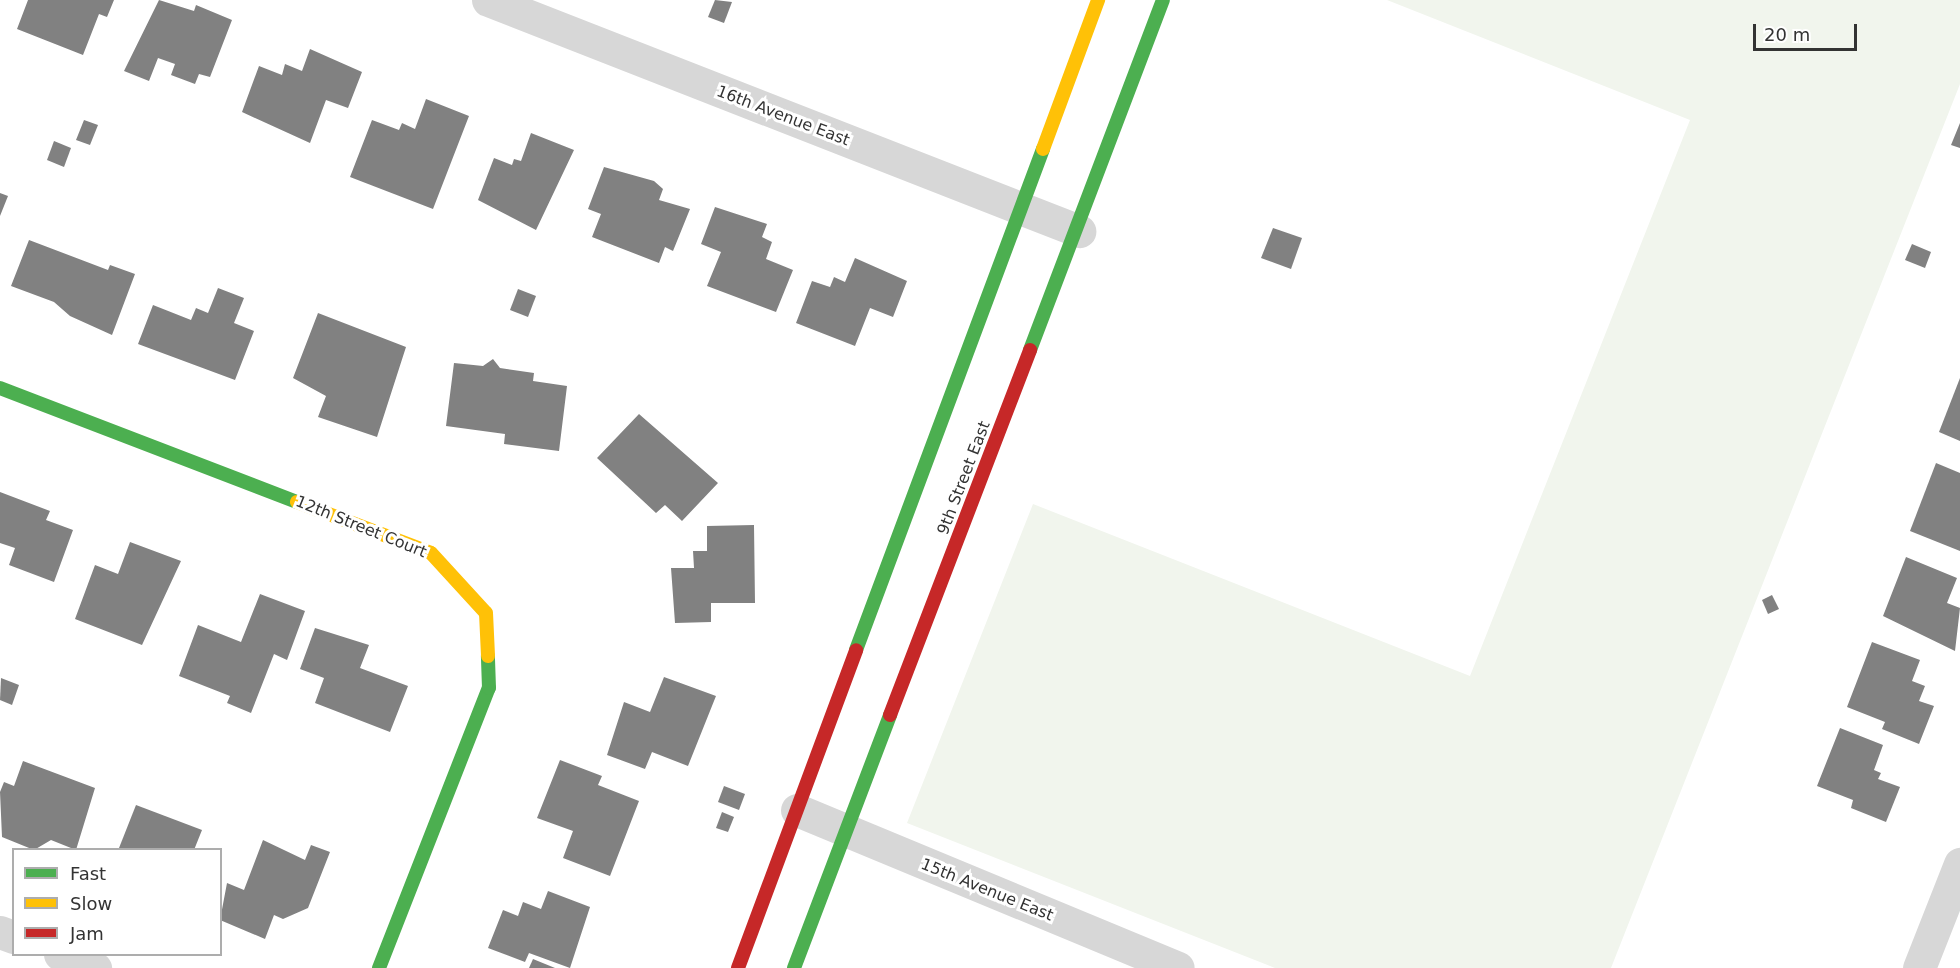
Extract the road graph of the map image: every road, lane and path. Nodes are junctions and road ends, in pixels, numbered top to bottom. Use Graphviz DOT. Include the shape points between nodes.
graph roads {
  1 [pos="488,0"];
  2 [pos="1098,0"];
  3 [pos="1163,0"];
  4 [pos="1020,210"];
  5 [pos="1078,231"];
  6 [pos="0,388"];
  7 [pos="797,810"];
  8 [pos="844,831"];
  9 [pos="1960,864"];
  10 [pos="65,956"];
  11 [pos="95,968"];
  12 [pos="379,968"];
  13 [pos="738,968"];
  14 [pos="794,968"];
  15 [pos="1178,968"];
  16 [pos="1919,968"];
  1 -- 4 [label="street, 16th Avenue East"];
  2 -- 4 [label="main road"];
  3 -- 5 [label="main road, 9th Street East"];
  4 -- 5 [label="street, 16th Avenue East"];
  4 -- 7 [label="main road"];
  5 -- 8 [label="main road, 9th Street East"];
  6 -- 12 [label="main road, 12th Street Court" via="431,553 486,613 489,688"];
  7 -- 8 [label="street, 15th Avenue East"];
  7 -- 13 [label="main road"];
  8 -- 14 [label="main road, 9th Street East"];
  8 -- 15 [label="street, 15th Avenue East"];
  9 -- 16 [label="street"];
  10 -- 11 [label="street"];
}
